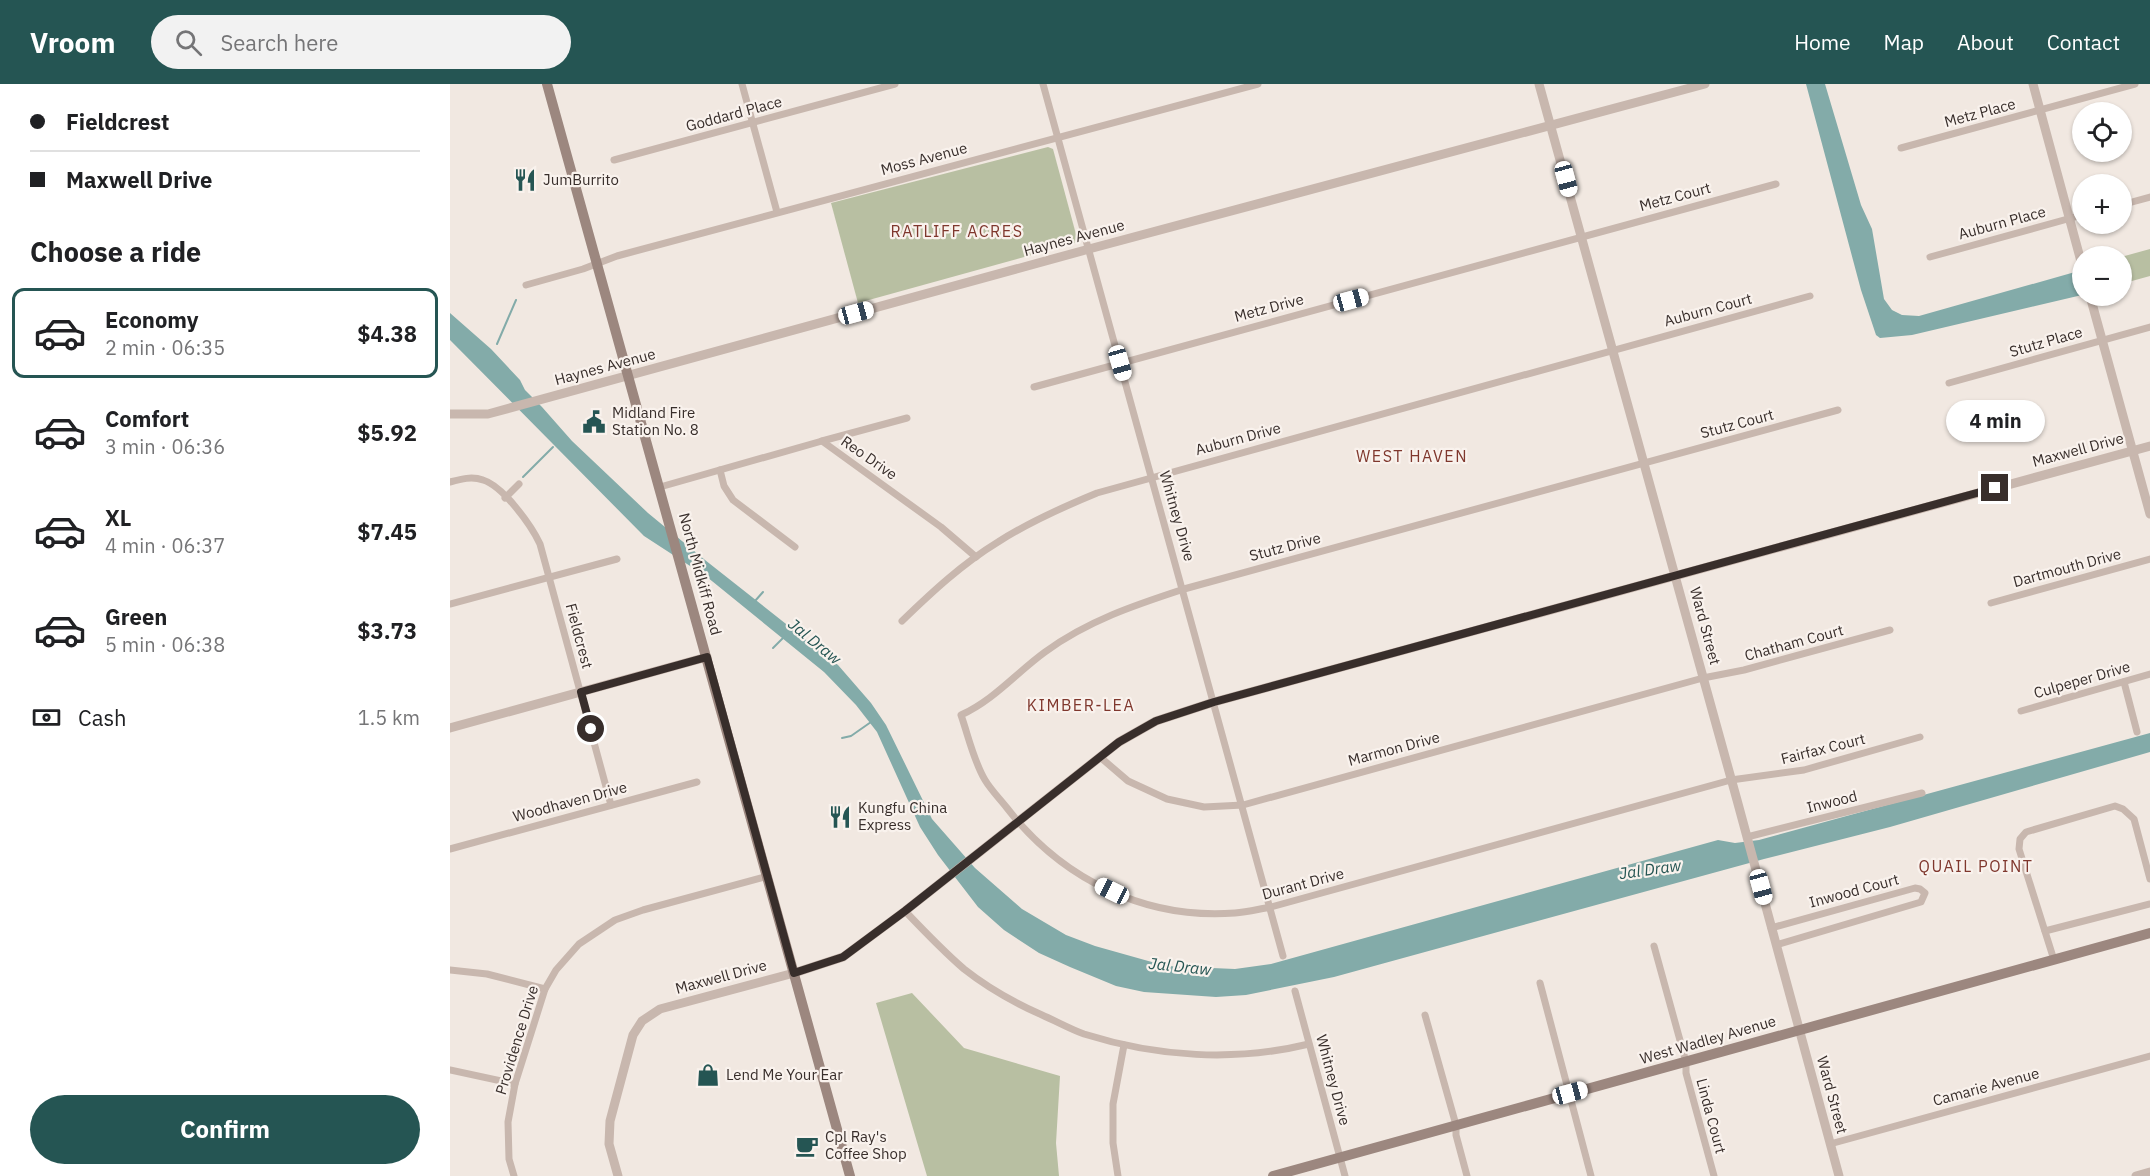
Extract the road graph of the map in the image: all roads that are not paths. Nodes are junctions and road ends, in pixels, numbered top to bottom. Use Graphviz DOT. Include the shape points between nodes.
graph roads {
  1 [pos="548,84"];
  2 [pos="742,84"];
  3 [pos="895,84"];
  4 [pos="1043,84"];
  5 [pos="1258,84"];
  6 [pos="1539,84"];
  7 [pos="1705,84"];
  8 [pos="2033,84"];
  9 [pos="2135,84"];
  10 [pos="2040,111"];
  11 [pos="753,123"];
  12 [pos="1551,126"];
  13 [pos="1058,137"];
  14 [pos="1901,148"];
  15 [pos="614,160"];
  16 [pos="1776,183"];
  17 [pos="2150,197"];
  18 [pos="2132,202"];
  19 [pos="777,212"];
  20 [pos="2070,219"];
  21 [pos="1581,237"];
  22 [pos="2077,246"];
  23 [pos="1089,249"];
  24 [pos="1930,257"];
  25 [pos="598,263"];
  26 [pos="526,285"];
  27 [pos="1809,296"];
  28 [pos="2093,306"];
  29 [pos="2150,327"];
  30 [pos="2102,340"];
  31 [pos="1613,350"];
  32 [pos="1120,363"];
  33 [pos="629,376"];
  34 [pos="1949,383"];
  35 [pos="1034,387"];
  36 [pos="1838,410"];
  37 [pos="450,414"];
  38 [pos="907,418"];
  39 [pos="822,441"];
  40 [pos="2150,446"];
  41 [pos="2133,451"];
  42 [pos="1644,463"];
  43 [pos="720,470"];
  44 [pos="1152,476"];
  45 [pos="450,482"];
  46 [pos="519,484"];
  47 [pos="660,487"];
  48 [pos="505,498"];
  49 [pos="2150,514"];
  50 [pos="795,547"];
  51 [pos="976,557"];
  52 [pos="617,559"];
  53 [pos="2150,559"];
  54 [pos="1676,576"];
  55 [pos="549,578"];
  56 [pos="1184,589"];
  57 [pos="1991,603"];
  58 [pos="450,604"];
  59 [pos="902,621"];
  60 [pos="1890,630"];
  61 [pos="707,657"];
  62 [pos="2150,675"];
  63 [pos="1703,678"];
  64 [pos="2124,682"];
  65 [pos="581,692"];
  66 [pos="1214,702"];
  67 [pos="2021,711"];
  68 [pos="961,715"];
  69 [pos="450,728"];
  70 [pos="2137,732"];
  71 [pos="1920,737"];
  72 [pos="1100,757"];
  73 [pos="1731,780"];
  74 [pos="697,782"];
  75 [pos="1922,793"];
  76 [pos="611,805"];
  77 [pos="1243,805"];
  78 [pos="1018,823"];
  79 [pos="1747,837"];
  80 [pos="450,849"];
  81 [pos="768,876"];
  82 [pos="2150,879"];
  83 [pos="2150,904"];
  84 [pos="1271,907"];
  85 [pos="905,911"];
  86 [pos="1771,928"];
  87 [pos="2045,931"];
  88 [pos="2150,933"];
  89 [pos="1776,945"];
  90 [pos="1654,946"];
  91 [pos="1283,956"];
  92 [pos="2054,960"];
  93 [pos="450,970"];
  94 [pos="794,973"];
  95 [pos="1540,983"];
  96 [pos="545,989"];
  97 [pos="1294,991"];
  98 [pos="1425,1015"];
  99 [pos="1799,1030"];
  100 [pos="1309,1044"];
  101 [pos="1124,1045"];
  102 [pos="2150,1056"];
  103 [pos="1686,1062"];
  104 [pos="450,1070"];
  105 [pos="515,1084"];
  106 [pos="1570,1093"];
  107 [pos="1456,1125"];
  108 [pos="1830,1144"];
  109 [pos="1340,1158"];
  110 [pos="2150,1172"];
  111 [pos="514,1176"];
  112 [pos="618,1176"];
  113 [pos="850,1176"];
  114 [pos="1118,1176"];
  115 [pos="1273,1176"];
  116 [pos="1345,1176"];
  117 [pos="1467,1176"];
  118 [pos="1591,1176"];
  119 [pos="1714,1176"];
  120 [pos="1839,1176"];
  121 [pos="2136,1176"];
  1 -- 25 [label="main road, North Midkiff Road"];
  2 -- 11 [label="street"];
  3 -- 11 [label="street, Goddard Place"];
  4 -- 13 [label="street, Whitney Drive"];
  5 -- 13 [label="street, Moss Avenue"];
  6 -- 12 [label="street, Ward Street"];
  7 -- 12 [label="street, Haynes Avenue"];
  8 -- 10 [label="street"];
  9 -- 10 [label="street, Metz Place"];
  10 -- 14 [label="street, Metz Place"];
  10 -- 20 [label="street"];
  11 -- 15 [label="street, Goddard Place"];
  11 -- 19 [label="street"];
  12 -- 21 [label="street, Ward Street"];
  12 -- 23 [label="street, Haynes Avenue"];
  13 -- 19 [label="street, Moss Avenue"];
  13 -- 23 [label="street, Whitney Drive"];
  16 -- 21 [label="street, Metz Court"];
  17 -- 18 [label="street"];
  19 -- 25 [label="street, Moss Avenue"];
  20 -- 22 [label="street"];
  20 -- 24 [label="street, Auburn Place"];
  21 -- 31 [label="street, Ward Street"];
  21 -- 32 [label="street, Metz Drive"];
  23 -- 32 [label="street, Whitney Drive"];
  23 -- 33 [label="street, Haynes Avenue"];
  25 -- 26 [label="street, Moss Avenue"];
  25 -- 33 [label="main road, North Midkiff Road"];
  27 -- 31 [label="street, Auburn Court"];
  28 -- 30 [label="street"];
  29 -- 30 [label="street, Stutz Place"];
  30 -- 34 [label="street, Stutz Place"];
  30 -- 41 [label="street"];
  31 -- 42 [label="street, Ward Street"];
  31 -- 44 [label="street, Auburn Drive"];
  32 -- 35 [label="street, Metz Drive"];
  32 -- 44 [label="street, Whitney Drive"];
  33 -- 37 [label="street, Haynes Avenue" via="488,414"];
  33 -- 47 [label="main road, North Midkiff Road"];
  36 -- 42 [label="street, Stutz Court"];
  38 -- 39 [label="street"];
  39 -- 43 [label="street, Reo Drive"];
  39 -- 51 [label="street, Reo Drive" via="941,526"];
  40 -- 41 [label="street, Maxwell Drive"];
  41 -- 49 [label="street"];
  41 -- 54 [label="street, Maxwell Drive"];
  42 -- 54 [label="street, Ward Street"];
  42 -- 56 [label="street, Stutz Drive"];
  43 -- 47 [label="street, Reo Drive"];
  43 -- 50 [label="street" via="733,500"];
  44 -- 51 [label="street, Auburn Drive" via="1062,507"];
  44 -- 56 [label="street, Whitney Drive"];
  45 -- 48 [label="street, Fieldcrest" via="484,480"];
  46 -- 48 [label="street"];
  47 -- 61 [label="main road, North Midkiff Road"];
  48 -- 55 [label="street, Fieldcrest" via="532,529"];
  51 -- 59 [label="street, Auburn Drive"];
  52 -- 55 [label="street"];
  53 -- 57 [label="street, Dartmouth Drive"];
  54 -- 63 [label="street, Ward Street"];
  54 -- 66 [label="street, Maxwell Drive"];
  55 -- 58 [label="street"];
  55 -- 65 [label="street, Fieldcrest"];
  56 -- 66 [label="street, Whitney Drive"];
  56 -- 68 [label="street, Stutz Drive" via="1123,608 1075,632 993,697"];
  60 -- 63 [label="street, Chatham Court"];
  61 -- 65 [label="street"];
  61 -- 81 [label="main road, North Midkiff Road"];
  62 -- 64 [label="street, Culpeper Drive"];
  63 -- 73 [label="street, Ward Street"];
  63 -- 77 [label="street, Marmon Drive"];
  64 -- 67 [label="street, Culpeper Drive"];
  64 -- 70 [label="street"];
  65 -- 69 [label="street"];
  65 -- 76 [label="street, Fieldcrest"];
  66 -- 72 [label="street, Maxwell Drive" via="1156,721"];
  66 -- 77 [label="street, Whitney Drive"];
  68 -- 78 [label="street, Durant Drive" via="984,779"];
  71 -- 73 [label="street, Fairfax Court" via="1803,770"];
  72 -- 77 [label="street, Marmon Drive" via="1128,781 1167,799 1204,807"];
  72 -- 78 [label="street, Maxwell Drive"];
  73 -- 79 [label="street, Ward Street"];
  73 -- 84 [label="street, Durant Drive"];
  74 -- 76 [label="street, Woodhaven Drive"];
  75 -- 79 [label="street, Inwood"];
  76 -- 80 [label="street, Woodhaven Drive"];
  77 -- 84 [label="street, Whitney Drive"];
  78 -- 84 [label="street, Durant Drive" via="1041,847 1077,874 1130,900 1201,914"];
  78 -- 85 [label="street, Maxwell Drive"];
  79 -- 86 [label="street, Ward Street"];
  81 -- 94 [label="main road, North Midkiff Road"];
  81 -- 96 [label="street, Providence Drive" via="615,920 579,944"];
  82 -- 87 [label="street" via="2134,819 2123,809 2115,806 2026,832 2019,849"];
  83 -- 87 [label="street"];
  84 -- 91 [label="street, Whitney Drive"];
  85 -- 94 [label="street, Maxwell Drive" via="843,957"];
  85 -- 101 [label="street" via="966,970 1012,1001 1082,1033"];
  86 -- 89 [label="street, Ward Street"];
  86 -- 89 [label="street, Inwood Court" via="1915,888 1925,893 1921,902"];
  87 -- 92 [label="street"];
  88 -- 92 [label="main road, West Wadley Avenue"];
  89 -- 99 [label="street, Ward Street"];
  90 -- 103 [label="street, Linda Court"];
  92 -- 99 [label="main road, West Wadley Avenue"];
  93 -- 96 [label="street" via="486,974"];
  94 -- 112 [label="street, Maxwell Drive" via="660,1009 642,1021 633,1035 610,1121 609,1144"];
  94 -- 113 [label="main road, North Midkiff Road"];
  95 -- 106 [label="street"];
  96 -- 105 [label="street, Providence Drive"];
  97 -- 100 [label="street, Whitney Drive"];
  98 -- 107 [label="street"];
  99 -- 103 [label="main road, West Wadley Avenue"];
  99 -- 108 [label="street, Ward Street"];
  100 -- 101 [label="street" via="1263,1053 1214,1056"];
  100 -- 109 [label="street, Whitney Drive"];
  101 -- 114 [label="street" via="1113,1104"];
  102 -- 108 [label="street, Camarie Avenue"];
  103 -- 106 [label="main road, West Wadley Avenue"];
  103 -- 119 [label="street, Linda Court"];
  104 -- 105 [label="street"];
  105 -- 111 [label="street, Providence Drive" via="508,1122 509,1159"];
  106 -- 107 [label="main road, West Wadley Avenue"];
  106 -- 118 [label="street"];
  107 -- 109 [label="main road, West Wadley Avenue"];
  107 -- 117 [label="street"];
  108 -- 120 [label="street, Ward Street"];
  109 -- 115 [label="main road, West Wadley Avenue"];
  109 -- 116 [label="street, Whitney Drive"];
  110 -- 121 [label="street"];
}
